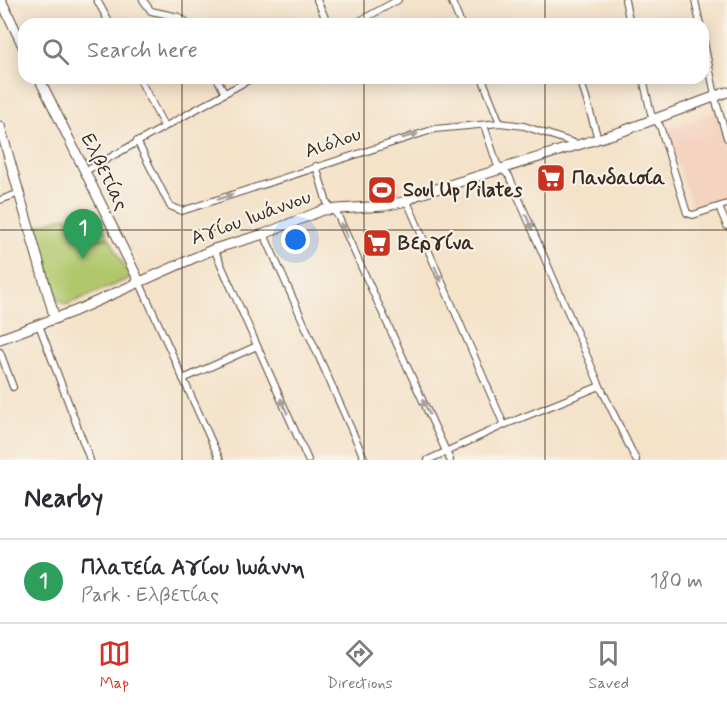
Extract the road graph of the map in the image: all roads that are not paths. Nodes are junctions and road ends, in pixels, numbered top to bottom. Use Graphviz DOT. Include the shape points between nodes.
graph roads {
  1 [pos="1,0"];
  2 [pos="97,0"];
  3 [pos="143,0"];
  4 [pos="317,0"];
  5 [pos="398,0"];
  6 [pos="451,0"];
  7 [pos="625,0"];
  8 [pos="695,0"];
  9 [pos="107,18"];
  10 [pos="180,18"];
  11 [pos="325,18"];
  12 [pos="365,18"];
  13 [pos="458,18"];
  14 [pos="629,18"];
  15 [pos="699,18"];
  16 [pos="18,35"];
  17 [pos="709,67"];
  18 [pos="42,84"];
  19 [pos="142,84"];
  20 [pos="220,84"];
  21 [pos="240,84"];
  22 [pos="484,84"];
  23 [pos="582,84"];
  24 [pos="644,84"];
  25 [pos="224,92"];
  26 [pos="727,92"];
  27 [pos="715,97"];
  28 [pos="656,119"];
  29 [pos="500,123"];
  30 [pos="484,125"];
  31 [pos="0,126"];
  32 [pos="164,126"];
  33 [pos="727,138"];
  34 [pos="598,139"];
  35 [pos="137,141"];
  36 [pos="581,145"];
  37 [pos="316,166"];
  38 [pos="503,170"];
  39 [pos="84,172"];
  40 [pos="20,193"];
  41 [pos="0,200"];
  42 [pos="407,201"];
  43 [pos="727,204"];
  44 [pos="719,207"];
  45 [pos="332,209"];
  46 [pos="727,226"];
  47 [pos="264,234"];
  48 [pos="214,249"];
  49 [pos="139,281"];
  50 [pos="56,319"];
  51 [pos="39,325"];
  52 [pos="0,339"];
  53 [pos="257,346"];
  54 [pos="0,352"];
  55 [pos="183,378"];
  56 [pos="600,386"];
  57 [pos="13,387"];
  58 [pos="504,424"];
  59 [pos="446,452"];
  60 [pos="90,460"];
  61 [pos="220,460"];
  62 [pos="308,460"];
  63 [pos="365,460"];
  64 [pos="428,460"];
  65 [pos="450,460"];
  66 [pos="636,460"];
  1 -- 16 [label="street"];
  2 -- 9 [label="street"];
  3 -- 10 [label="street" via="155,13"];
  4 -- 11 [label="street"];
  5 -- 12 [label="street"];
  6 -- 13 [label="street"];
  7 -- 14 [label="street"];
  8 -- 15 [label="street"];
  17 -- 27 [label="street"];
  18 -- 39 [label="street, Ελβετίας"];
  19 -- 32 [label="street"];
  20 -- 25 [label="street"];
  21 -- 25 [label="street"];
  22 -- 29 [label="street"];
  23 -- 34 [label="street"];
  24 -- 28 [label="street" via="651,114"];
  25 -- 32 [label="street"];
  26 -- 27 [label="street, Αγίου Ιωάννου"];
  27 -- 28 [label="street, Αγίου Ιωάννου"];
  27 -- 33 [label="street"];
  28 -- 34 [label="street, Αγίου Ιωάννου"];
  28 -- 44 [label="street" via="687,213 693,215"];
  29 -- 30 [label="street, Αιόλου"];
  29 -- 36 [label="street, Αιόλου" via="524,126"];
  37 -- 30 [label="street, Αιόλου, one-way" via="428,130"];
  30 -- 38 [label="street" via="497,164"];
  31 -- 40 [label="street"];
  32 -- 35 [label="street"];
  34 -- 36 [label="street, Αγίου Ιωάννου"];
  35 -- 37 [label="street, Αιόλου, one-way" via="175,210 189,209"];
  35 -- 39 [label="street"];
  36 -- 38 [label="street, Αγίου Ιωάννου"];
  37 -- 45 [label="street"];
  38 -- 42 [label="street, Αγίου Ιωάννου"];
  38 -- 56 [label="street, one-way" via="509,176"];
  39 -- 49 [label="street, Ελβετίας"];
  40 -- 41 [label="street"];
  40 -- 50 [label="street"];
  42 -- 45 [label="street, Αγίου Ιωάννου" via="363,209"];
  42 -- 58 [label="street, one-way"];
  43 -- 44 [label="street"];
  44 -- 46 [label="street"];
  45 -- 47 [label="street, Αγίου Ιωάννου"];
  59 -- 45 [label="street, one-way"];
  47 -- 48 [label="street, Αγίου Ιωάννου"];
  47 -- 63 [label="street"];
  48 -- 49 [label="street, Αγίου Ιωάννου"];
  48 -- 53 [label="street"];
  49 -- 50 [label="street, Αγίου Ιωάννου"];
  49 -- 55 [label="street"];
  50 -- 51 [label="street, Αγίου Ιωάννου"];
  51 -- 52 [label="street, Αγίου Ιωάννου"];
  51 -- 60 [label="street"];
  53 -- 55 [label="street"];
  62 -- 53 [label="street, one-way"];
  54 -- 57 [label="street"];
  55 -- 61 [label="street"];
  56 -- 58 [label="street"];
  56 -- 66 [label="street"];
  58 -- 59 [label="street"];
  59 -- 64 [label="street"];
  59 -- 65 [label="street"];
}
